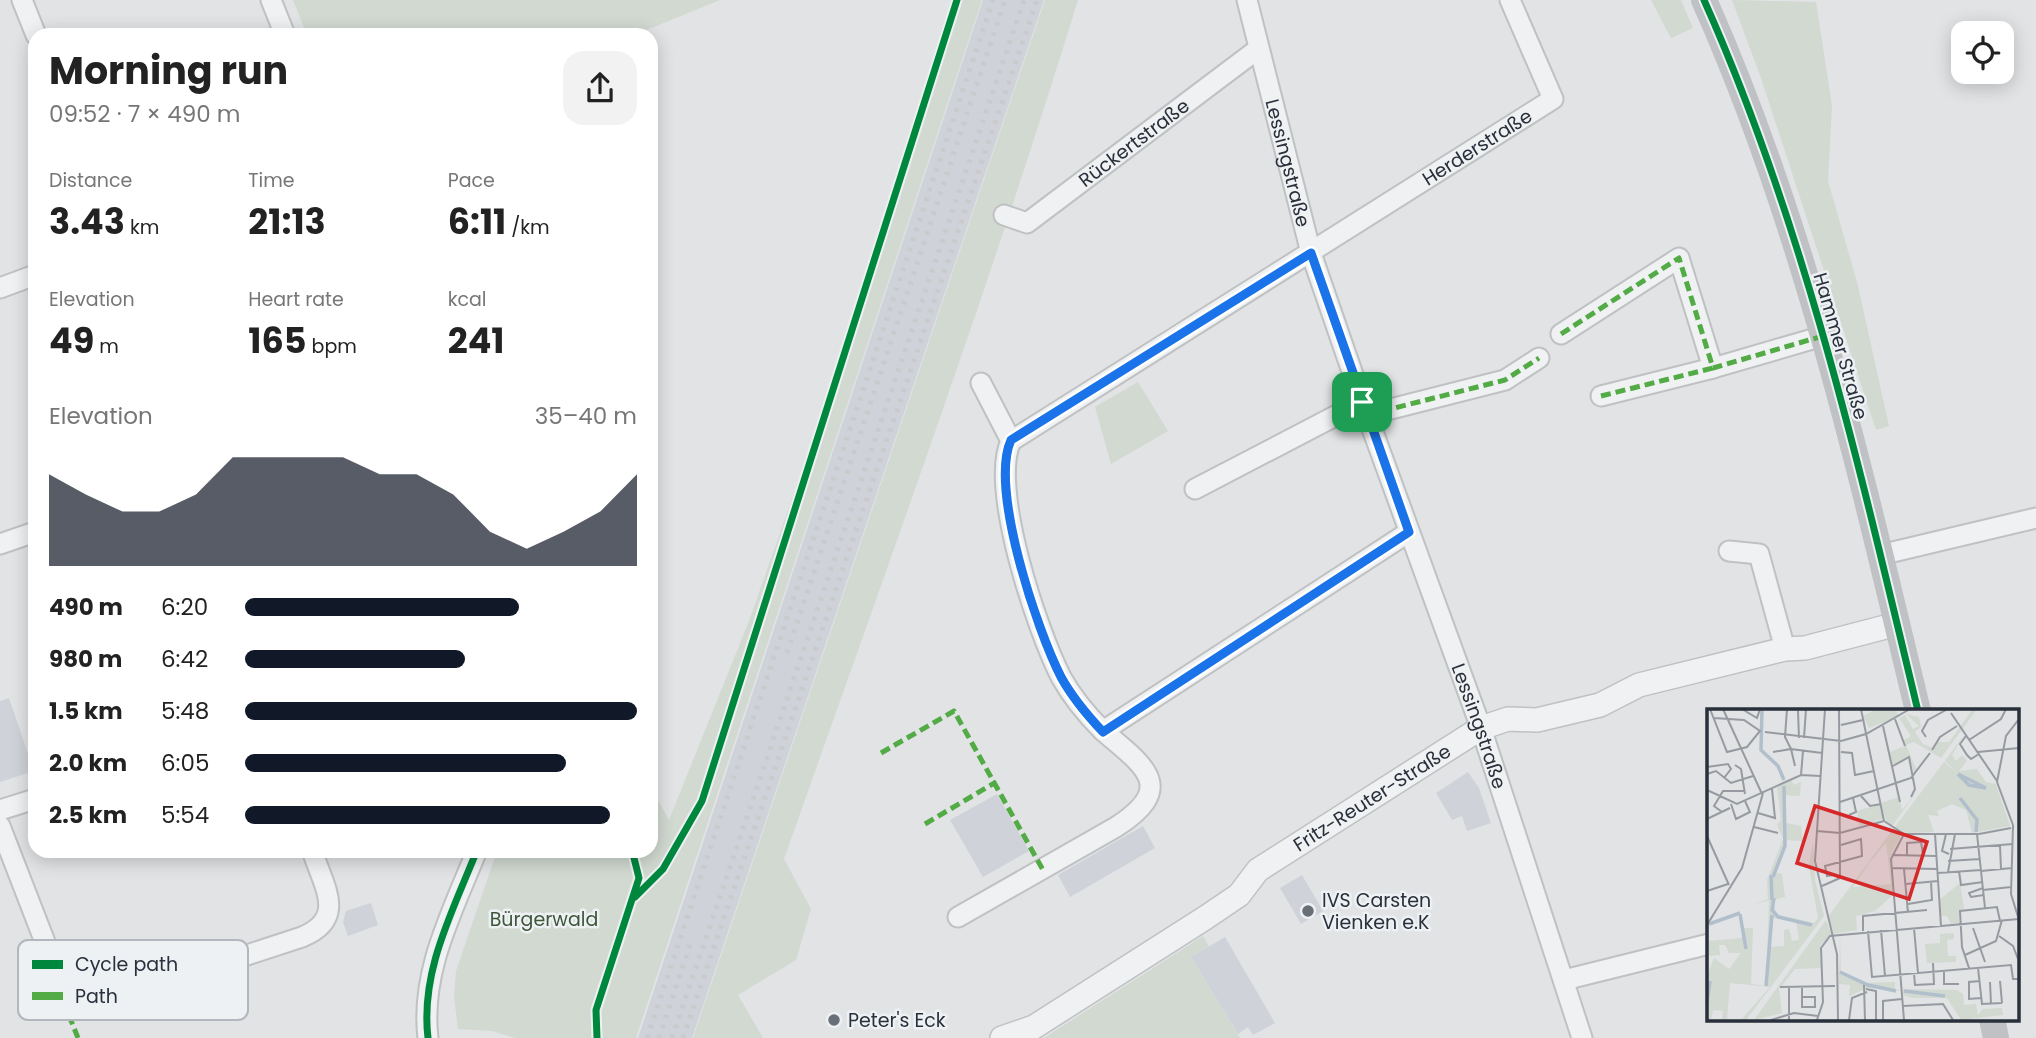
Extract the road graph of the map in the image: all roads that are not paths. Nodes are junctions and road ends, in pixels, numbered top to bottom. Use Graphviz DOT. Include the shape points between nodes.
graph roads {
  1 [pos="22,0"];
  2 [pos="271,0"];
  3 [pos="1247,0"];
  4 [pos="1510,0"];
  5 [pos="1704,0"];
  6 [pos="33,28"];
  7 [pos="282,28"];
  8 [pos="1258,49"];
  9 [pos="1004,215"];
  10 [pos="1311,253"];
  11 [pos="28,278"];
  12 [pos="0,288"];
  13 [pos="1561,334"];
  14 [pos="1823,336"];
  15 [pos="1539,358"];
  16 [pos="1713,368"];
  17 [pos="981,383"];
  18 [pos="1601,396"];
  19 [pos="1364,409"];
  20 [pos="1011,440"];
  21 [pos="1195,489"];
  22 [pos="2036,518"];
  23 [pos="1409,532"];
  24 [pos="28,534"];
  25 [pos="0,544"];
  26 [pos="1729,551"];
  27 [pos="1880,555"];
  28 [pos="1897,624"];
  29 [pos="1785,649"];
  30 [pos="1918,709"];
  31 [pos="1481,728"];
  32 [pos="1103,732"];
  33 [pos="28,801"];
  34 [pos="0,810"];
  35 [pos="0,826"];
  36 [pos="315,858"];
  37 [pos="474,858"];
  38 [pos="958,916"];
  39 [pos="44,940"];
  40 [pos="1707,944"];
  41 [pos="248,955"];
  42 [pos="1564,980"];
  43 [pos="1992,1020"];
  44 [pos="428,1038"];
  45 [pos="1002,1038"];
  46 [pos="1583,1038"];
  47 [pos="1997,1038"];
  1 -- 6 [label="street"];
  2 -- 7 [label="street"];
  3 -- 8 [label="street, Lessingstraße"];
  4 -- 10 [label="street, Herderstraße" via="1553,99"];
  5 -- 14 [label="main road, Hammer Straße" via="1752,116"];
  8 -- 9 [label="street, Rückertstraße" via="1027,223"];
  8 -- 10 [label="street, Lessingstraße"];
  10 -- 19 [label="street, Lessingstraße"];
  10 -- 20 [label="street"];
  11 -- 12 [label="street"];
  13 -- 16 [label="street" via="1679,258"];
  14 -- 16 [label="street"];
  14 -- 27 [label="main road, Hammer Straße"];
  15 -- 19 [label="street" via="1505,380"];
  16 -- 18 [label="street"];
  17 -- 20 [label="street"];
  19 -- 21 [label="street"];
  19 -- 23 [label="street, Lessingstraße"];
  20 -- 32 [label="street" via="1004,462 1007,499 1041,630 1062,678"];
  22 -- 27 [label="street"];
  23 -- 31 [label="street, Lessingstraße"];
  23 -- 32 [label="street"];
  24 -- 25 [label="street"];
  26 -- 29 [label="street" via="1759,554"];
  27 -- 28 [label="main road, Hammer Straße"];
  28 -- 29 [label="street, Fritz-Reuter-Straße"];
  28 -- 30 [label="main road, Hammer Straße"];
  29 -- 31 [label="street, Fritz-Reuter-Straße" via="1639,685 1600,705 1537,720 1508,719"];
  31 -- 42 [label="street, Lessingstraße"];
  31 -- 45 [label="street, Fritz-Reuter-Straße" via="1258,870 1239,895 1140,960 1034,1027"];
  32 -- 38 [label="street" via="1147,775 1151,788 1146,803 1105,834"];
  33 -- 34 [label="street"];
  35 -- 39 [label="street"];
  36 -- 41 [label="street" via="329,904 328,919 302,937"];
  37 -- 44 [label="street" via="432,964 425,1008"];
  40 -- 42 [label="street"];
  42 -- 46 [label="street, Lessingstraße"];
  43 -- 47 [label="main road"];
}
